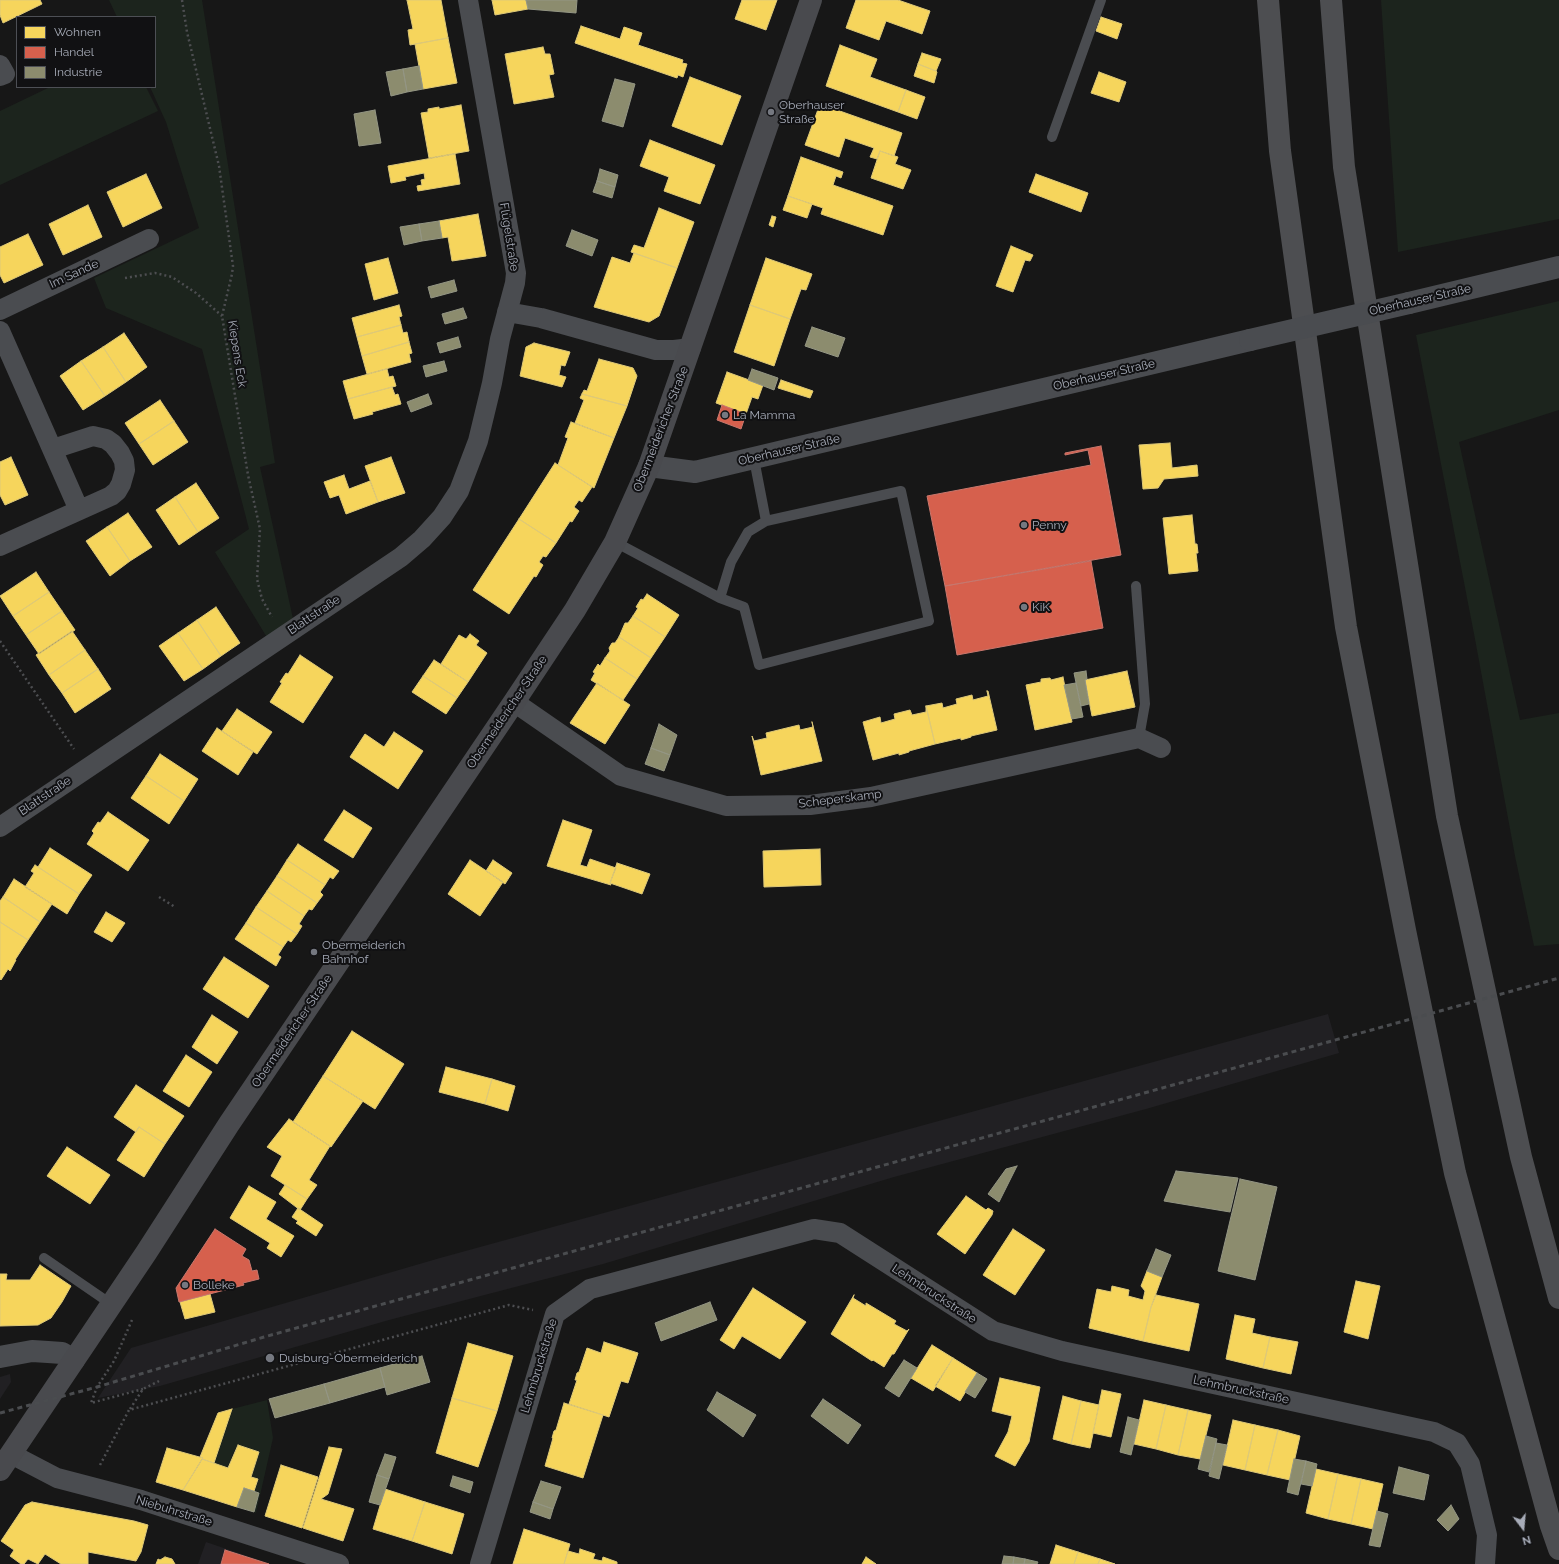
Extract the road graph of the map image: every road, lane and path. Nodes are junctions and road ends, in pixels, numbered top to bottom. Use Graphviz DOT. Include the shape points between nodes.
graph roads {
  1 [pos="182,0"];
  2 [pos="468,0"];
  3 [pos="811,0"];
  4 [pos="1102,0"];
  5 [pos="1268,0"];
  6 [pos="1331,0"];
  7 [pos="0,64"];
  8 [pos="0,76"];
  9 [pos="1052,137"];
  10 [pos="149,239"];
  11 [pos="1559,267"];
  12 [pos="122,279"];
  13 [pos="0,310"];
  14 [pos="507,312"];
  15 [pos="222,316"];
  16 [pos="0,331"];
  17 [pos="691,348"];
  18 [pos="53,449"];
  19 [pos="754,459"];
  20 [pos="649,466"];
  21 [pos="79,510"];
  22 [pos="766,521"];
  23 [pos="615,542"];
  24 [pos="0,546"];
  25 [pos="1136,586"];
  26 [pos="720,598"];
  27 [pos="286,635"];
  28 [pos="0,641"];
  29 [pos="514,702"];
  30 [pos="1138,738"];
  31 [pos="1161,748"];
  32 [pos="86,769"];
  33 [pos="0,827"];
  34 [pos="159,897"];
  35 [pos="175,907"];
  36 [pos="44,1258"];
  37 [pos="1559,1298"];
  38 [pos="111,1304"];
  39 [pos="555,1314"];
  40 [pos="135,1315"];
  41 [pos="0,1357"];
  42 [pos="74,1360"];
  43 [pos="159,1381"];
  44 [pos="143,1389"];
  45 [pos="129,1410"];
  46 [pos="5,1462"];
  47 [pos="88,1486"];
  48 [pos="1559,1549"];
  49 [pos="339,1564"];
  50 [pos="480,1564"];
  51 [pos="1486,1564"];
  1 -- 15 [label="path, Kiepens Eck" via="187,32 216,151 232,258 232,274"];
  2 -- 14 [label="street, Flügelstraße" via="515,263 515,283"];
  3 -- 17 [label="main road, Obermeidericher Straße"];
  4 -- 9 [label="lane"];
  5 -- 48 [label="highway" via="1280,152 1346,627 1455,1173"];
  6 -- 37 [label="highway" via="1344,167 1447,816 1521,1157"];
  7 -- 8 [label="street" via="5,74"];
  10 -- 13 [label="street, Im Sande"];
  11 -- 19 [label="street, Oberhauser Straße, bridge"];
  12 -- 15 [label="path" via="155,273 172,277"];
  14 -- 17 [label="street" via="541,318 656,350"];
  14 -- 27 [label="street, Blattstraße" via="478,440 459,492 422,539 400,557"];
  15 -- 27 [label="path, Kiepens Eck" via="248,475 260,529 257,570 259,589 266,606"];
  16 -- 18 [label="street"];
  17 -- 20 [label="main road, Obermeidericher Straße"];
  18 -- 21 [label="street"];
  18 -- 21 [label="street" via="93,436 106,439 113,444 124,461 125,470 117,491"];
  19 -- 20 [label="street, Oberhauser Straße" via="695,472"];
  19 -- 22 [label="lane"];
  20 -- 23 [label="main road, Obermeidericher Straße"];
  21 -- 24 [label="street"];
  22 -- 26 [label="lane" via="748,532 731,562"];
  22 -- 26 [label="lane" via="901,491 929,622 759,665 744,607"];
  23 -- 26 [label="lane"];
  23 -- 29 [label="main road, Obermeidericher Straße"];
  25 -- 30 [label="lane" via="1145,704"];
  27 -- 32 [label="street, Blattstraße"];
  28 -- 32 [label="path"];
  29 -- 30 [label="street, Scheperskamp" via="621,776 726,806 810,806 871,797"];
  29 -- 38 [label="main road, Obermeidericher Straße" via="229,1124"];
  30 -- 31 [label="street"];
  32 -- 33 [label="street, Blattstraße"];
  34 -- 35 [label="path"];
  36 -- 38 [label="lane"];
  38 -- 42 [label="main road, Obermeidericher Straße"];
  39 -- 45 [label="path" via="509,1305"];
  39 -- 50 [label="street, Lehmbruckstraße"];
  39 -- 51 [label="street, Lehmbruckstraße" via="590,1289 814,1228 840,1233 993,1331 1062,1351 1434,1432 1457,1443 1470,1464 1487,1536"];
  40 -- 44 [label="path" via="114,1362 97,1387 91,1403"];
  41 -- 42 [label="street" via="48,1352 62,1353"];
  42 -- 46 [label="main road, Obermeidericher Straße"];
  43 -- 44 [label="path"];
  44 -- 45 [label="path"];
  45 -- 47 [label="path"];
  46 -- 47 [label="street, Niebuhrstraße"];
  47 -- 49 [label="street, Niebuhrstraße" via="141,1500"];
}
